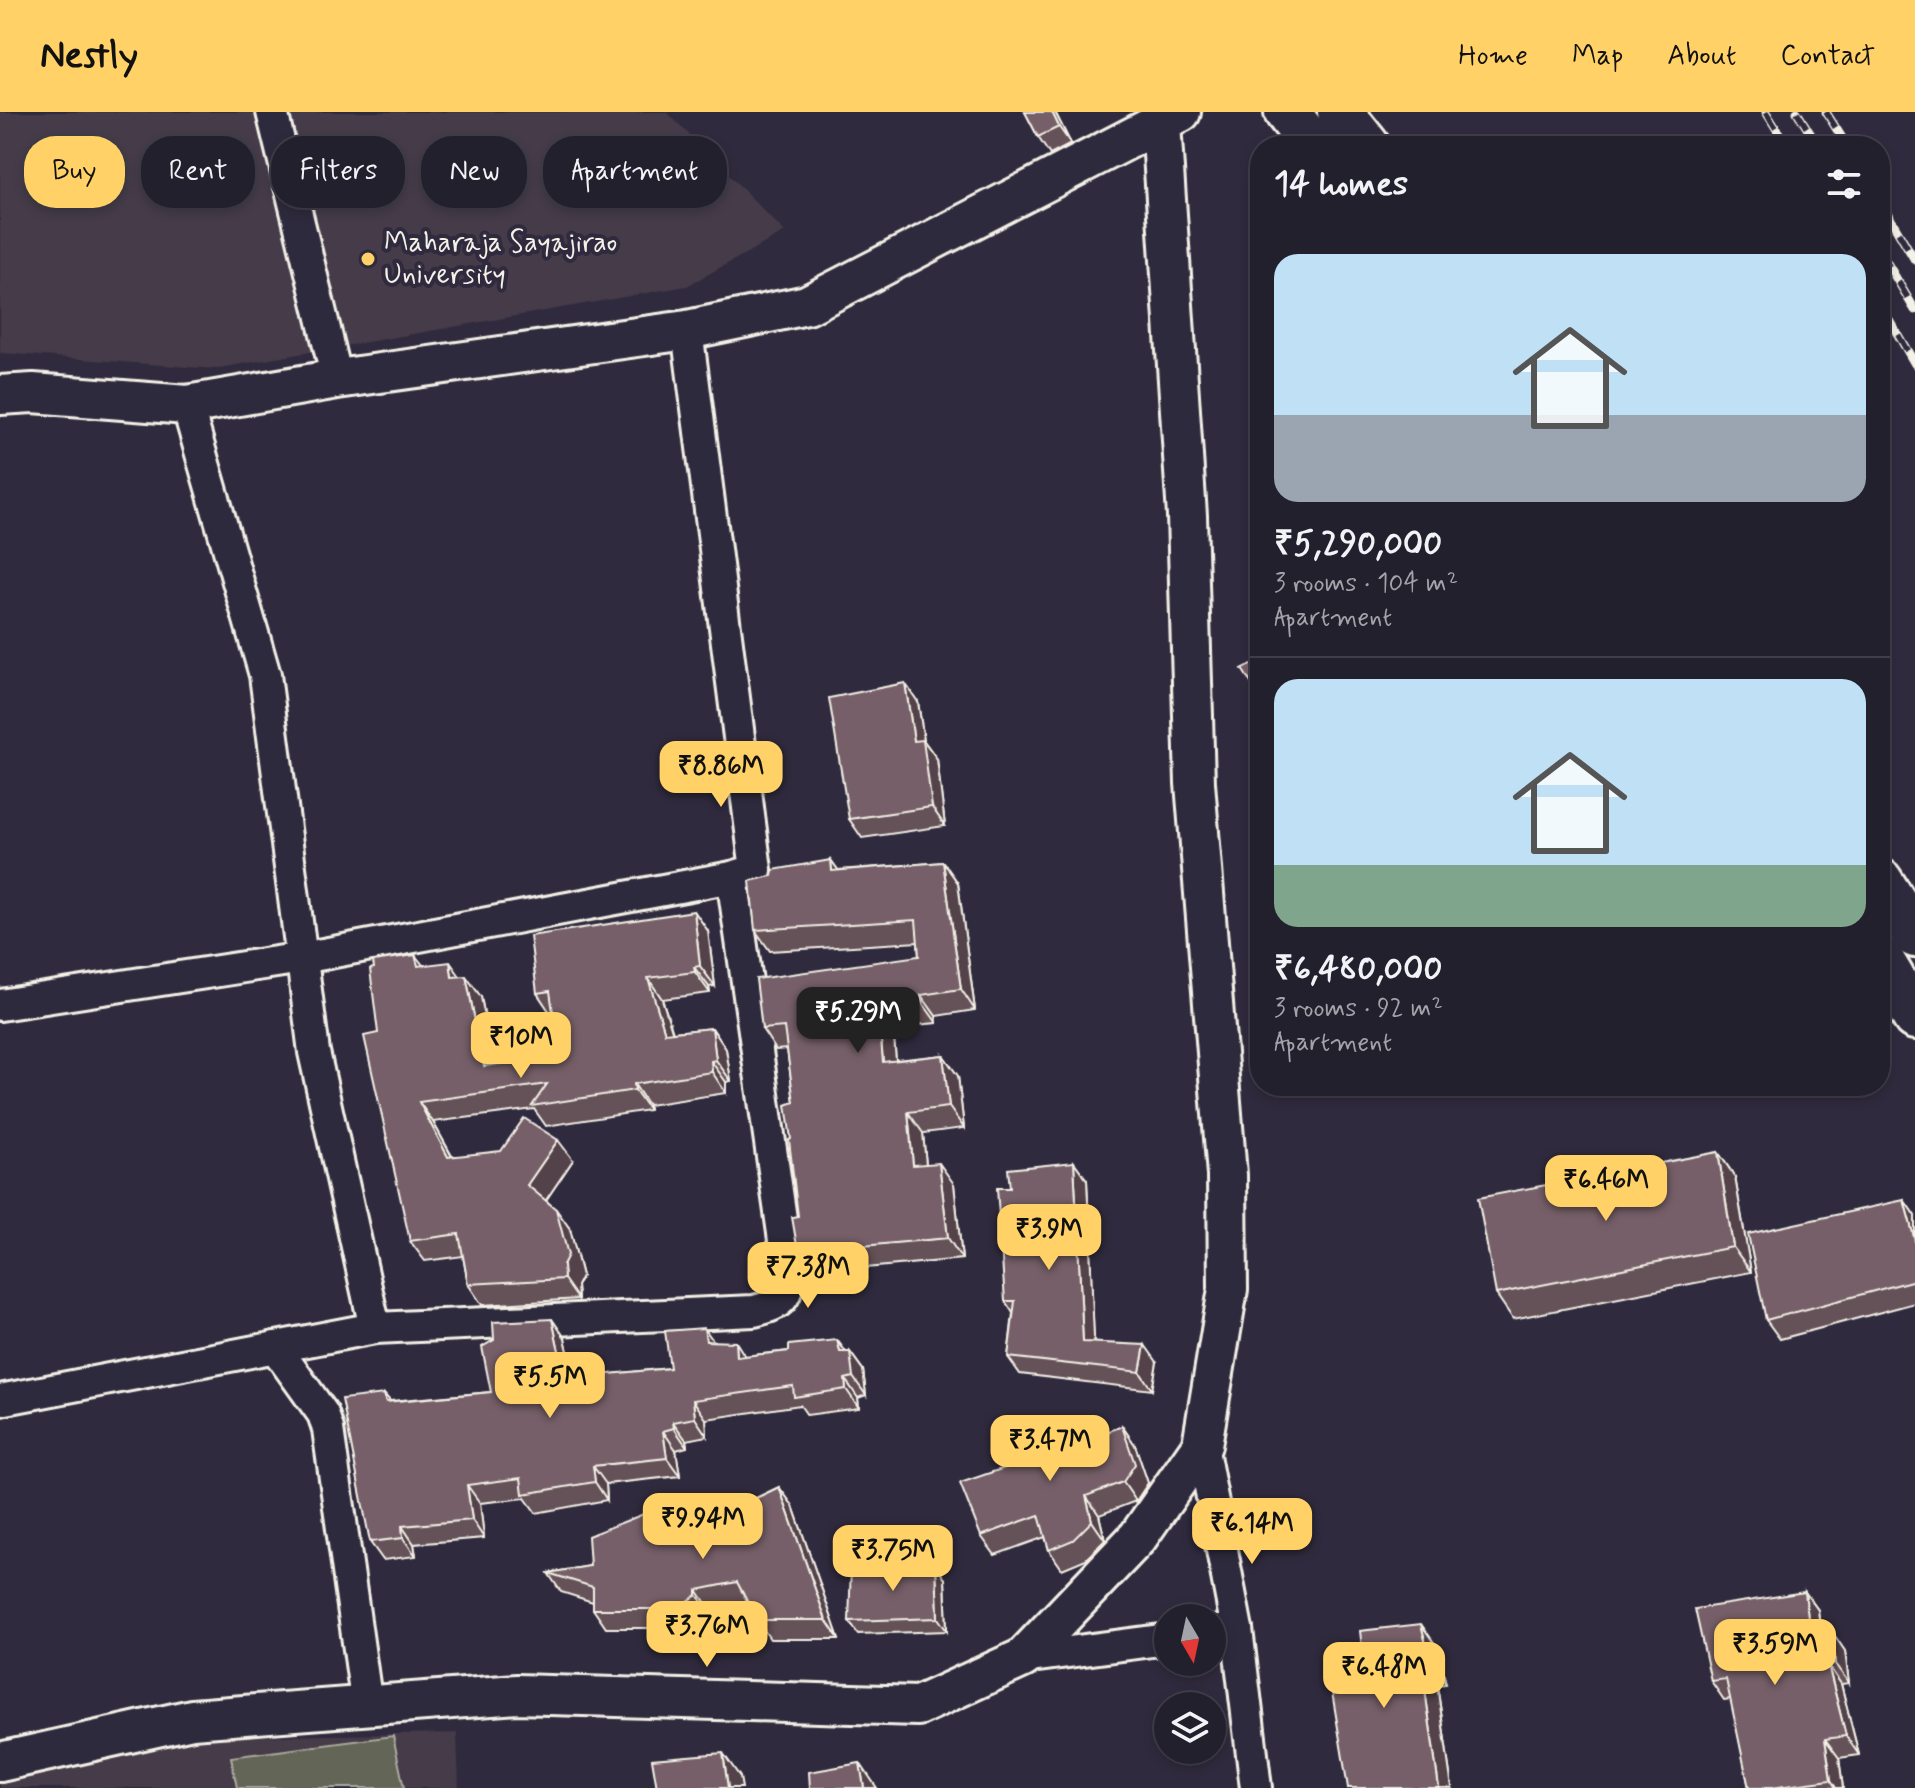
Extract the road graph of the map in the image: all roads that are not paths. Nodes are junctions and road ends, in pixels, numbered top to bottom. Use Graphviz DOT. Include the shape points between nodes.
graph roads {
  1 [pos="272,112"];
  2 [pos="1287,112"];
  3 [pos="1340,112"];
  4 [pos="1168,116"];
  5 [pos="1305,136"];
  6 [pos="1359,136"];
  7 [pos="687,330"];
  8 [pos="337,379"];
  9 [pos="0,395"];
  10 [pos="187,405"];
  11 [pos="732,877"];
  12 [pos="1890,896"];
  13 [pos="1915,935"];
  14 [pos="302,958"];
  15 [pos="1890,975"];
  16 [pos="0,1005"];
  17 [pos="1915,1017"];
  18 [pos="375,1328"];
  19 [pos="275,1347"];
  20 [pos="0,1400"];
  21 [pos="1202,1445"];
  22 [pos="1221,1604"];
  23 [pos="1154,1641"];
  24 [pos="1226,1641"];
  25 [pos="1023,1658"];
  26 [pos="367,1706"];
  27 [pos="0,1762"];
  28 [pos="1256,1788"];
  1 -- 8 [label="street"];
  2 -- 5 [label="main road"];
  3 -- 6 [label="main road"];
  4 -- 7 [label="street" via="807,305"];
  4 -- 21 [label="street" via="1195,783 1227,1175 1228,1289"];
  7 -- 8 [label="street"];
  7 -- 11 [label="street" via="756,870"];
  8 -- 10 [label="street"];
  9 -- 10 [label="street"];
  10 -- 14 [label="street" via="265,675"];
  11 -- 14 [label="street"];
  11 -- 18 [label="street" via="788,1268 789,1288 783,1300 754,1311"];
  12 -- 13 [label="main road"];
  14 -- 16 [label="street"];
  14 -- 18 [label="street" via="314,1052"];
  15 -- 17 [label="main road"];
  18 -- 19 [label="street"];
  19 -- 20 [label="street"];
  19 -- 26 [label="street" via="328,1429"];
  21 -- 22 [label="street"];
  21 -- 25 [label="street" via="1138,1537"];
  23 -- 25 [label="street"];
  24 -- 28 [label="street"];
  25 -- 26 [label="street" via="918,1706 517,1694"];
  26 -- 27 [label="street" via="192,1719"];
}
